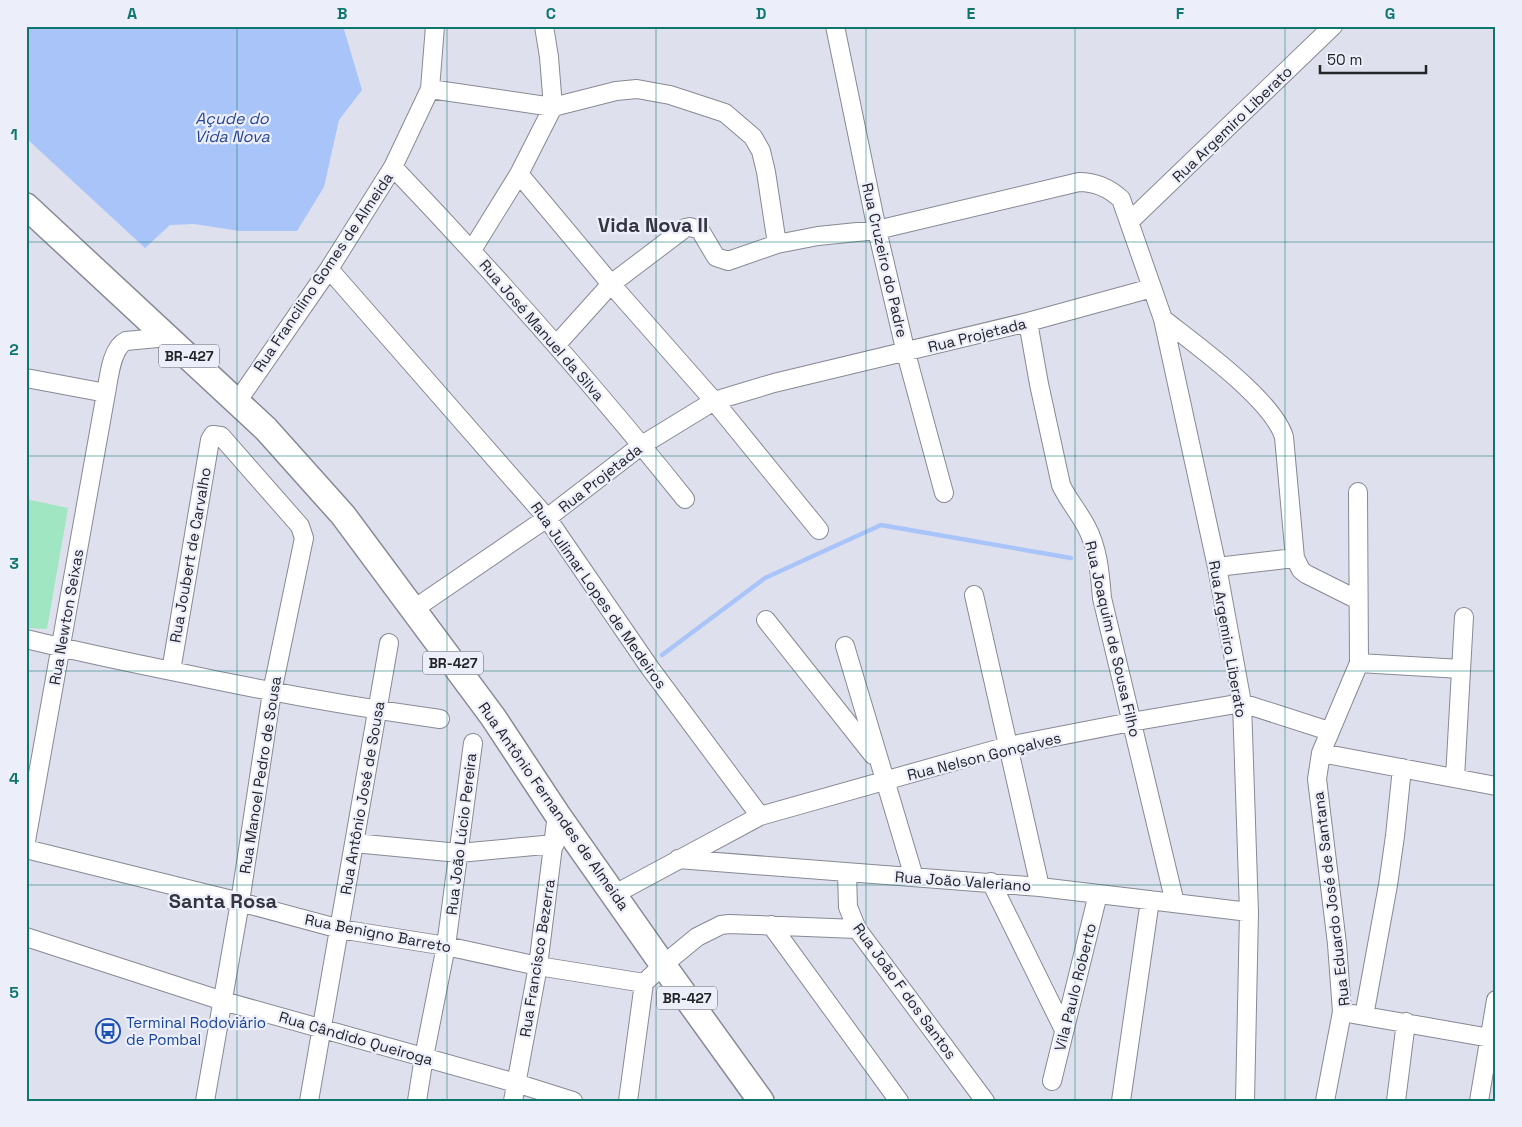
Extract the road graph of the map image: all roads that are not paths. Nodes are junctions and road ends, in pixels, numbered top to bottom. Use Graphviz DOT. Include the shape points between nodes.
graph roads {
  1 [pos="435,26"];
  2 [pos="544,26"];
  3 [pos="835,26"];
  4 [pos="1333,26"];
  5 [pos="430,89"];
  6 [pos="552,107"];
  7 [pos="393,167"];
  8 [pos="518,174"];
  9 [pos="26,206"];
  10 [pos="1130,221"];
  11 [pos="877,230"];
  12 [pos="777,244"];
  13 [pos="472,250"];
  14 [pos="329,269"];
  15 [pos="610,284"];
  16 [pos="1152,288"];
  17 [pos="1163,319"];
  18 [pos="1028,322"];
  19 [pos="168,337"];
  20 [pos="557,344"];
  21 [pos="906,353"];
  22 [pos="26,378"];
  23 [pos="106,393"];
  24 [pos="714,400"];
  25 [pos="237,402"];
  26 [pos="642,445"];
  27 [pos="944,492"];
  28 [pos="1358,492"];
  29 [pos="685,499"];
  30 [pos="547,518"];
  31 [pos="819,530"];
  32 [pos="304,538"];
  33 [pos="1294,558"];
  34 [pos="1217,567"];
  35 [pos="974,595"];
  36 [pos="1358,600"];
  37 [pos="414,610"];
  38 [pos="1464,617"];
  39 [pos="766,620"];
  40 [pos="26,639"];
  41 [pos="389,643"];
  42 [pos="846,646"];
  43 [pos="61,648"];
  44 [pos="1359,664"];
  45 [pos="1461,669"];
  46 [pos="170,671"];
  47 [pos="272,692"];
  48 [pos="1242,703"];
  49 [pos="376,710"];
  50 [pos="440,719"];
  51 [pos="1131,722"];
  52 [pos="1330,731"];
  53 [pos="473,744"];
  54 [pos="1008,746"];
  55 [pos="1321,753"];
  56 [pos="880,763"];
  57 [pos="1402,768"];
  58 [pos="1455,778"];
  59 [pos="885,781"];
  60 [pos="1496,786"];
  61 [pos="558,814"];
  62 [pos="760,816"];
  63 [pos="26,841"];
  64 [pos="354,843"];
  65 [pos="555,844"];
  66 [pos="26,849"];
  67 [pos="459,853"];
  68 [pos="677,859"];
  69 [pos="847,873"];
  70 [pos="914,877"];
  71 [pos="991,882"];
  72 [pos="1040,887"];
  73 [pos="615,894"];
  74 [pos="1098,894"];
  75 [pos="1150,900"];
  76 [pos="240,902"];
  77 [pos="1175,903"];
  78 [pos="1249,912"];
  79 [pos="771,925"];
  80 [pos="340,929"];
  81 [pos="857,929"];
  82 [pos="26,937"];
  83 [pos="446,946"];
  84 [pos="663,964"];
  85 [pos="538,966"];
  86 [pos="644,983"];
  87 [pos="1496,1000"];
  88 [pos="223,1001"];
  89 [pos="1342,1012"];
  90 [pos="1364,1016"];
  91 [pos="1406,1022"];
  92 [pos="322,1029"];
  93 [pos="1064,1030"];
  94 [pos="1492,1038"];
  95 [pos="424,1057"];
  96 [pos="1052,1081"];
  97 [pos="516,1083"];
  98 [pos="205,1101"];
  99 [pos="309,1101"];
  100 [pos="418,1101"];
  101 [pos="513,1101"];
  102 [pos="573,1101"];
  103 [pos="628,1101"];
  104 [pos="761,1101"];
  105 [pos="900,1101"];
  106 [pos="985,1101"];
  107 [pos="1121,1101"];
  108 [pos="1245,1101"];
  109 [pos="1324,1101"];
  110 [pos="1396,1101"];
  111 [pos="1479,1101"];
  1 -- 5 [label="street, Rua Francilino Gomes de Almeida"];
  2 -- 6 [label="street"];
  3 -- 11 [label="street, Rua Cruzeiro do Padre"];
  4 -- 10 [label="street, Rua Argemiro Liberato"];
  5 -- 6 [label="street"];
  5 -- 7 [label="street, Rua Francilino Gomes de Almeida"];
  6 -- 8 [label="street"];
  6 -- 12 [label="street" via="637,89 670,95 726,113 753,137 761,151"];
  7 -- 13 [label="street, Rua José Manuel da Silva"];
  7 -- 14 [label="street, Rua Francilino Gomes de Almeida"];
  8 -- 13 [label="street"];
  8 -- 15 [label="street"];
  9 -- 19 [label="highway, BR-427"];
  10 -- 11 [label="street, Rua Argemiro Liberato" via="1121,200 1113,192 1093,182 1079,182"];
  10 -- 16 [label="street, Rua Argemiro Liberato"];
  11 -- 12 [label="street, Rua Argemiro Liberato"];
  11 -- 21 [label="street, Rua Cruzeiro do Padre"];
  12 -- 15 [label="street, Rua Argemiro Liberato" via="728,261 722,260 716,257 700,230 685,228"];
  13 -- 20 [label="street, Rua José Manuel da Silva"];
  14 -- 25 [label="street, Rua Francilino Gomes de Almeida"];
  14 -- 30 [label="street, Rua Julimar Lopes de Medeiros"];
  15 -- 20 [label="street"];
  15 -- 24 [label="street"];
  16 -- 17 [label="street, Rua Argemiro Liberato"];
  16 -- 18 [label="street, Rua Projetada"];
  17 -- 33 [label="street" via="1248,390 1281,427"];
  17 -- 34 [label="street, Rua Argemiro Liberato"];
  18 -- 21 [label="street, Rua Projetada"];
  18 -- 51 [label="street, Rua Joaquim de Sousa Filho" via="1058,475 1068,499 1087,528 1097,556 1102,598"];
  19 -- 23 [label="street, Rua Newton Seixas" via="120,344"];
  19 -- 25 [label="highway, BR-427"];
  20 -- 26 [label="street, Rua José Manuel da Silva"];
  21 -- 24 [label="street, Rua Projetada"];
  21 -- 27 [label="street, Rua Cruzeiro do Padre"];
  22 -- 23 [label="street"];
  23 -- 43 [label="street, Rua Newton Seixas"];
  24 -- 26 [label="street, Rua Projetada"];
  24 -- 31 [label="street"];
  25 -- 37 [label="highway, Rua Antônio Fernandes de Almeida / BR-427" via="343,515"];
  26 -- 29 [label="street, Rua José Manuel da Silva"];
  26 -- 30 [label="street, Rua Projetada"];
  28 -- 36 [label="street"];
  30 -- 37 [label="street, Rua Projetada"];
  30 -- 62 [label="street, Rua Julimar Lopes de Medeiros" via="650,668"];
  32 -- 46 [label="street, Rua Joubert de Carvalho" via="300,526 221,436 213,435"];
  32 -- 47 [label="street, Rua Manoel Pedro de Sousa"];
  33 -- 34 [label="street"];
  33 -- 36 [label="street" via="1306,574"];
  34 -- 48 [label="street, Rua Argemiro Liberato"];
  35 -- 54 [label="street"];
  36 -- 44 [label="street"];
  37 -- 61 [label="highway, Rua Antônio Fernandes de Almeida / BR-427" via="493,717"];
  38 -- 45 [label="street"];
  39 -- 56 [label="street"];
  40 -- 43 [label="street"];
  41 -- 49 [label="street, Rua Antônio José de Sousa"];
  42 -- 56 [label="street"];
  43 -- 46 [label="street"];
  43 -- 63 [label="street, Rua Newton Seixas"];
  44 -- 45 [label="street"];
  44 -- 52 [label="street, Rua Eduardo José de Santana"];
  45 -- 58 [label="street"];
  46 -- 47 [label="street"];
  47 -- 49 [label="street"];
  47 -- 76 [label="street, Rua Manoel Pedro de Sousa"];
  48 -- 51 [label="street, Rua Nelson Gonçalves"];
  48 -- 52 [label="street, Rua Nelson Gonçalves"];
  48 -- 78 [label="street, Rua Argemiro Liberato"];
  49 -- 50 [label="street"];
  49 -- 64 [label="street, Rua Antônio José de Sousa"];
  51 -- 54 [label="street, Rua Nelson Gonçalves"];
  51 -- 77 [label="street, Rua Joaquim de Sousa Filho"];
  52 -- 55 [label="street, Rua Eduardo José de Santana"];
  53 -- 67 [label="street, Rua João Lúcio Pereira"];
  54 -- 59 [label="street, Rua Nelson Gonçalves"];
  54 -- 72 [label="street"];
  55 -- 57 [label="street"];
  55 -- 89 [label="street, Rua Eduardo José de Santana" via="1317,779"];
  56 -- 59 [label="street"];
  57 -- 58 [label="street"];
  57 -- 90 [label="street" via="1388,885"];
  58 -- 60 [label="street"];
  59 -- 62 [label="street, Rua Nelson Gonçalves"];
  59 -- 70 [label="street"];
  61 -- 65 [label="street, Rua Francisco Bezerra"];
  61 -- 73 [label="highway, Rua Antônio Fernandes de Almeida / BR-427"];
  62 -- 68 [label="street, Rua Nelson Gonçalves"];
  64 -- 67 [label="street"];
  64 -- 80 [label="street, Rua Antônio José de Sousa"];
  65 -- 67 [label="street"];
  65 -- 85 [label="street, Rua Francisco Bezerra"];
  66 -- 76 [label="street, Rua Benigno Barreto"];
  67 -- 83 [label="street, Rua João Lúcio Pereira"];
  68 -- 69 [label="street, Rua João Valeriano"];
  68 -- 73 [label="street, Rua Nelson Gonçalves"];
  69 -- 70 [label="street, Rua João Valeriano"];
  69 -- 81 [label="street, Rua João F dos Santos" via="848,907"];
  70 -- 71 [label="street, Rua João Valeriano"];
  71 -- 72 [label="street, Rua João Valeriano"];
  71 -- 93 [label="street"];
  72 -- 74 [label="street, Rua João Valeriano"];
  73 -- 84 [label="highway, Rua Antônio Fernandes de Almeida / BR-427"];
  74 -- 75 [label="street, Rua João Valeriano"];
  74 -- 93 [label="street, Vila Paulo Roberto"];
  75 -- 77 [label="street, Rua João Valeriano"];
  75 -- 107 [label="street"];
  76 -- 80 [label="street, Rua Benigno Barreto"];
  76 -- 88 [label="street, Rua Manoel Pedro de Sousa"];
  77 -- 78 [label="street, Rua João Valeriano"];
  78 -- 108 [label="street, Rua Argemiro Liberato"];
  79 -- 81 [label="street"];
  79 -- 84 [label="street" via="721,925 697,937"];
  79 -- 105 [label="street"];
  80 -- 83 [label="street, Rua Benigno Barreto"];
  80 -- 92 [label="street, Rua Antônio José de Sousa"];
  81 -- 106 [label="street, Rua João F dos Santos"];
  82 -- 88 [label="street, Rua Cândido Queiroga"];
  83 -- 85 [label="street, Rua Benigno Barreto"];
  83 -- 95 [label="street, Rua João Lúcio Pereira"];
  84 -- 86 [label="street"];
  84 -- 104 [label="highway, Rua Antônio Fernandes de Almeida / BR-427"];
  85 -- 86 [label="street, Rua Benigno Barreto"];
  85 -- 97 [label="street, Rua Francisco Bezerra"];
  86 -- 103 [label="street"];
  87 -- 94 [label="street"];
  88 -- 92 [label="street, Rua Cândido Queiroga"];
  88 -- 98 [label="street, Rua Manoel Pedro de Sousa"];
  89 -- 90 [label="street, Rua Eduardo José de Santana"];
  89 -- 109 [label="street"];
  90 -- 91 [label="street, Rua Eduardo José de Santana"];
  91 -- 94 [label="street, Rua Eduardo José de Santana"];
  91 -- 110 [label="street"];
  92 -- 95 [label="street, Rua Cândido Queiroga"];
  92 -- 99 [label="street, Rua Antônio José de Sousa"];
  93 -- 96 [label="street, Vila Paulo Roberto"];
  94 -- 111 [label="street"];
  95 -- 97 [label="street, Rua Cândido Queiroga"];
  95 -- 100 [label="street, Rua João Lúcio Pereira"];
  97 -- 101 [label="street, Rua Francisco Bezerra"];
  97 -- 102 [label="street, Rua Cândido Queiroga"];
}
